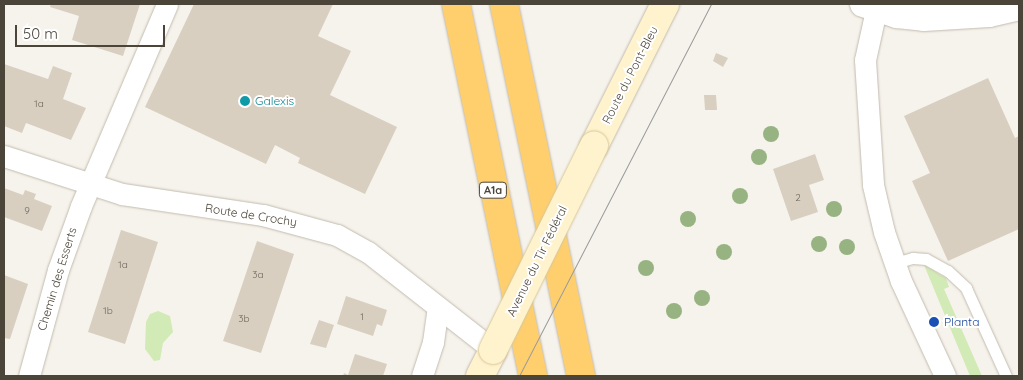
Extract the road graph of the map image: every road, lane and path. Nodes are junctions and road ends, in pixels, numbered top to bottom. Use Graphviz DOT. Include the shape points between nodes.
graph roads {
  1 [pos="167,4"];
  2 [pos="456,4"];
  3 [pos="504,4"];
  4 [pos="665,4"];
  5 [pos="870,7"];
  6 [pos="1019,7"];
  7 [pos="936,11"];
  8 [pos="594,146"];
  9 [pos="4,156"];
  10 [pos="90,184"];
  11 [pos="895,263"];
  12 [pos="438,306"];
  13 [pos="493,350"];
  14 [pos="28,376"];
  15 [pos="422,376"];
  16 [pos="480,376"];
  17 [pos="533,376"];
  18 [pos="581,376"];
  19 [pos="945,376"];
  20 [pos="1006,376"];
  1 -- 10 [label="street"];
  2 -- 17 [label="highway, A1a"];
  3 -- 18 [label="highway"];
  4 -- 8 [label="main road, Route du Pont-Bleu"];
  5 -- 7 [label="street"];
  5 -- 11 [label="street" via="865,60 868,143 873,185"];
  6 -- 7 [label="street" via="989,14"];
  8 -- 13 [label="main road, Avenue du Tir Fédéral, bridge"];
  9 -- 10 [label="street, Route de Crochy"];
  10 -- 12 [label="street, Route de Crochy" via="122,194 281,219 337,235 368,252"];
  10 -- 14 [label="street, Chemin des Esserts" via="58,270"];
  11 -- 19 [label="street"];
  11 -- 20 [label="lane" via="913,258 926,259 948,271 966,288"];
  12 -- 13 [label="street, Route de Crochy"];
  12 -- 15 [label="street"];
  13 -- 16 [label="main road, Avenue du Tir Fédéral"];
}
